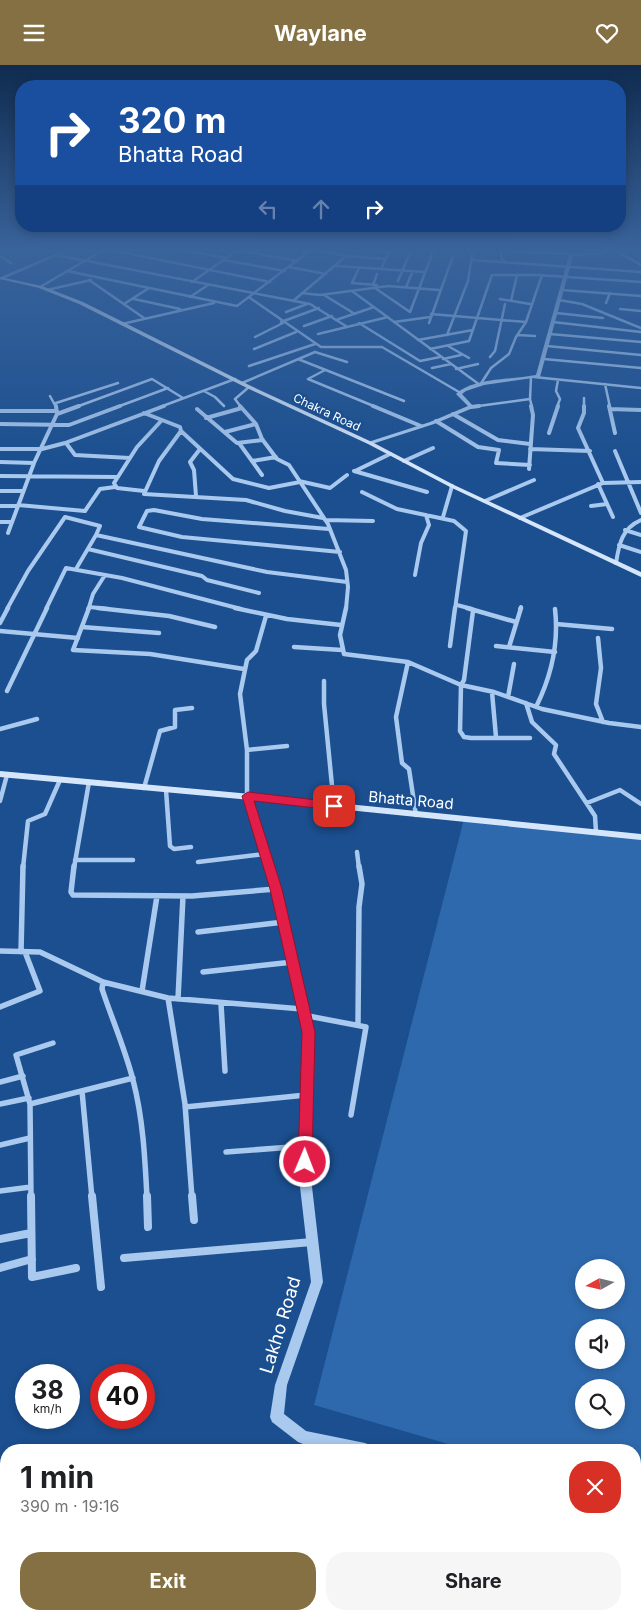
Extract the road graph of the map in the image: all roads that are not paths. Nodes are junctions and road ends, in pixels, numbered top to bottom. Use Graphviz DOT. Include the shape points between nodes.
graph roads {
  1 [pos="115,321"];
  2 [pos="135,321"];
  3 [pos="286,321"];
  4 [pos="319,321"];
  5 [pos="337,321"];
  6 [pos="371,321"];
  7 [pos="403,321"];
  8 [pos="452,321"];
  9 [pos="477,321"];
  10 [pos="502,321"];
  11 [pos="520,321"];
  12 [pos="526,321"];
  13 [pos="623,321"];
  14 [pos="282,322"];
  15 [pos="394,322"];
  16 [pos="553,322"];
  17 [pos="359,323"];
  18 [pos="122,324"];
  19 [pos="304,326"];
  20 [pos="346,326"];
  21 [pos="641,328"];
  22 [pos="473,330"];
  23 [pos="296,332"];
  24 [pos="641,332"];
  25 [pos="318,333"];
  26 [pos="550,333"];
  27 [pos="447,335"];
  28 [pos="518,335"];
  29 [pos="535,336"];
  30 [pos="255,337"];
  31 [pos="418,340"];
  32 [pos="641,342"];
  33 [pos="315,344"];
  34 [pos="448,345"];
  35 [pos="547,346"];
  36 [pos="254,349"];
  37 [pos="430,349"];
  38 [pos="461,355"];
  39 [pos="641,355"];
  40 [pos="490,357"];
  41 [pos="442,358"];
  42 [pos="469,358"];
  43 [pos="298,359"];
  44 [pos="544,359"];
  45 [pos="347,362"];
  46 [pos="451,364"];
  47 [pos="478,364"];
  48 [pos="250,366"];
  49 [pos="432,368"];
  50 [pos="641,368"];
  51 [pos="456,369"];
  52 [pos="325,370"];
  53 [pos="533,377"];
  54 [pos="235,379"];
  55 [pos="558,380"];
  56 [pos="118,383"];
  57 [pos="242,383"];
  58 [pos="605,384"];
  59 [pos="480,385"];
  60 [pos="249,387"];
  61 [pos="168,388"];
  62 [pos="641,388"];
  63 [pos="204,391"];
  64 [pos="459,392"];
  65 [pos="50,396"];
  66 [pos="183,398"];
  67 [pos="584,398"];
  68 [pos="530,399"];
  69 [pos="404,401"];
  70 [pos="56,403"];
  71 [pos="224,406"];
  72 [pos="471,407"];
  73 [pos="242,408"];
  74 [pos="197,409"];
  75 [pos="610,409"];
  76 [pos="641,409"];
  77 [pos="0,411"];
  78 [pos="57,412"];
  79 [pos="144,413"];
  80 [pos="453,414"];
  81 [pos="206,418"];
  82 [pos="162,420"];
  83 [pos="436,421"];
  84 [pos="0,424"];
  85 [pos="256,424"];
  86 [pos="53,425"];
  87 [pos="422,426"];
  88 [pos="181,431"];
  89 [pos="225,432"];
  90 [pos="549,433"];
  91 [pos="616,433"];
  92 [pos="263,440"];
  93 [pos="66,443"];
  94 [pos="239,443"];
  95 [pos="370,443"];
  96 [pos="530,444"];
  97 [pos="433,448"];
  98 [pos="0,449"];
  99 [pos="42,449"];
  100 [pos="200,449"];
  101 [pos="530,449"];
  102 [pos="590,451"];
  103 [pos="615,451"];
  104 [pos="390,454"];
  105 [pos="276,457"];
  106 [pos="130,458"];
  107 [pos="252,461"];
  108 [pos="404,461"];
  109 [pos="0,462"];
  110 [pos="34,463"];
  111 [pos="262,475"];
  112 [pos="347,475"];
  113 [pos="0,476"];
  114 [pos="28,476"];
  115 [pos="118,477"];
  116 [pos="534,480"];
  117 [pos="300,481"];
  118 [pos="628,482"];
  119 [pos="641,482"];
  120 [pos="603,483"];
  121 [pos="598,484"];
  122 [pos="452,486"];
  123 [pos="115,487"];
  124 [pos="0,491"];
  125 [pos="23,491"];
  126 [pos="144,491"];
  127 [pos="362,492"];
  128 [pos="427,493"];
  129 [pos="196,496"];
  130 [pos="485,501"];
  131 [pos="607,503"];
  132 [pos="0,506"];
  133 [pos="18,506"];
  134 [pos="591,506"];
  135 [pos="641,513"];
  136 [pos="426,515"];
  137 [pos="443,517"];
  138 [pos="614,517"];
  139 [pos="520,518"];
  140 [pos="324,519"];
  141 [pos="641,520"];
  142 [pos="373,521"];
  143 [pos="0,522"];
  144 [pos="12,522"];
  145 [pos="329,529"];
  146 [pos="626,530"];
  147 [pos="8,533"];
  148 [pos="96,535"];
  149 [pos="641,535"];
  150 [pos="619,545"];
  151 [pos="88,549"];
  152 [pos="340,552"];
  153 [pos="641,552"];
  154 [pos="616,563"];
  155 [pos="76,569"];
  156 [pos="105,575"];
  157 [pos="415,575"];
  158 [pos="641,575"];
  159 [pos="347,583"];
  160 [pos="259,593"];
  161 [pos="457,605"];
  162 [pos="89,607"];
  163 [pos="521,607"];
  164 [pos="555,609"];
  165 [pos="473,611"];
  166 [pos="266,616"];
  167 [pos="516,622"];
  168 [pos="0,623"];
  169 [pos="556,624"];
  170 [pos="341,625"];
  171 [pos="82,627"];
  172 [pos="215,627"];
  173 [pos="612,629"];
  174 [pos="0,631"];
  175 [pos="35,633"];
  176 [pos="159,633"];
  177 [pos="78,638"];
  178 [pos="598,638"];
  179 [pos="496,646"];
  180 [pos="294,647"];
  181 [pos="450,647"];
  182 [pos="509,647"];
  183 [pos="342,650"];
  184 [pos="555,651"];
  185 [pos="408,662"];
  186 [pos="514,665"];
  187 [pos="244,669"];
  188 [pos="324,681"];
  189 [pos="461,685"];
  190 [pos="7,691"];
  191 [pos="492,692"];
  192 [pos="508,697"];
  193 [pos="526,703"];
  194 [pos="536,707"];
  195 [pos="192,708"];
  196 [pos="37,719"];
  197 [pos="603,722"];
  198 [pos="641,727"];
  199 [pos="0,729"];
  200 [pos="496,737"];
  201 [pos="530,738"];
  202 [pos="287,746"];
  203 [pos="247,750"];
  204 [pos="4,774"];
  205 [pos="60,780"];
  206 [pos="89,783"];
  207 [pos="144,788"];
  208 [pos="166,789"];
  209 [pos="248,796"];
  210 [pos="0,801"];
  211 [pos="587,803"];
  212 [pos="641,805"];
  213 [pos="334,806"];
  214 [pos="416,815"];
  215 [pos="596,832"];
  216 [pos="641,837"];
  217 [pos="191,847"];
  218 [pos="357,852"];
  219 [pos="265,854"];
  220 [pos="75,860"];
  221 [pos="133,860"];
  222 [pos="198,862"];
  223 [pos="276,889"];
  224 [pos="157,896"];
  225 [pos="183,896"];
  226 [pos="284,922"];
  227 [pos="198,932"];
  228 [pos="0,951"];
  229 [pos="23,952"];
  230 [pos="293,962"];
  231 [pos="202,972"];
  232 [pos="103,982"];
  233 [pos="142,991"];
  234 [pos="168,998"];
  235 [pos="178,999"];
  236 [pos="221,1004"];
  237 [pos="0,1007"];
  238 [pos="303,1012"];
  239 [pos="358,1024"];
  240 [pos="53,1043"];
  241 [pos="225,1071"];
  242 [pos="22,1076"];
  243 [pos="133,1078"];
  244 [pos="0,1082"];
  245 [pos="82,1091"];
  246 [pos="306,1095"];
  247 [pos="29,1101"];
  248 [pos="0,1104"];
  249 [pos="185,1107"];
  250 [pos="350,1115"];
  251 [pos="30,1138"];
  252 [pos="0,1145"];
  253 [pos="305,1146"];
  254 [pos="226,1152"];
  255 [pos="31,1187"];
  256 [pos="0,1191"];
  257 [pos="194,1220"];
  258 [pos="148,1227"];
  259 [pos="31,1233"];
  260 [pos="0,1239"];
  261 [pos="312,1242"];
  262 [pos="124,1258"];
  263 [pos="32,1259"];
  264 [pos="76,1267"];
  265 [pos="0,1268"];
  266 [pos="101,1287"];
  267 [pos="336,1444"];
  1 -- 18 [label="main road, Chakra Road"];
  2 -- 18 [label="street"];
  3 -- 14 [label="street"];
  4 -- 19 [label="street"];
  5 -- 20 [label="street"];
  6 -- 17 [label="street"];
  7 -- 15 [label="street"];
  8 -- 27 [label="street"];
  9 -- 22 [label="street"];
  10 -- 40 [label="street" via="495,351"];
  11 -- 12 [label="street"];
  12 -- 28 [label="street"];
  13 -- 21 [label="street"];
  14 -- 23 [label="street"];
  14 -- 30 [label="street"];
  15 -- 31 [label="street"];
  16 -- 24 [label="street"];
  16 -- 26 [label="street"];
  17 -- 20 [label="street"];
  17 -- 41 [label="street" via="420,361"];
  18 -- 54 [label="main road, Chakra Road"];
  20 -- 25 [label="street"];
  22 -- 27 [label="street"];
  22 -- 34 [label="street" via="469,341"];
  23 -- 33 [label="street"];
  23 -- 36 [label="street"];
  26 -- 32 [label="street"];
  26 -- 35 [label="street"];
  27 -- 31 [label="street"];
  28 -- 29 [label="street"];
  28 -- 59 [label="street" via="509,354 491,368"];
  31 -- 37 [label="street"];
  33 -- 48 [label="street"];
  33 -- 64 [label="street" via="325,347 382,347"];
  34 -- 37 [label="street"];
  34 -- 38 [label="street"];
  35 -- 39 [label="street"];
  35 -- 44 [label="street"];
  37 -- 41 [label="street"];
  38 -- 41 [label="street"];
  38 -- 42 [label="street"];
  41 -- 46 [label="street"];
  43 -- 45 [label="street" via="317,352"];
  43 -- 52 [label="street"];
  43 -- 57 [label="street"];
  44 -- 50 [label="street"];
  44 -- 53 [label="street" via="540,374"];
  46 -- 49 [label="street"];
  46 -- 51 [label="street"];
  47 -- 51 [label="street"];
  51 -- 59 [label="street"];
  52 -- 69 [label="street"];
  52 -- 87 [label="street" via="308,379"];
  53 -- 55 [label="street"];
  53 -- 59 [label="street"];
  53 -- 68 [label="street"];
  54 -- 57 [label="main road, Chakra Road"];
  54 -- 63 [label="street"];
  55 -- 58 [label="street"];
  55 -- 90 [label="street" via="556,391 560,399"];
  56 -- 70 [label="street"];
  57 -- 60 [label="main road, Chakra Road"];
  58 -- 62 [label="street"];
  58 -- 75 [label="street"];
  59 -- 64 [label="street"];
  60 -- 73 [label="street" via="235,399"];
  60 -- 95 [label="main road, Chakra Road"];
  61 -- 66 [label="street"];
  61 -- 78 [label="street" via="152,379"];
  61 -- 86 [label="street" via="69,425"];
  63 -- 66 [label="street"];
  63 -- 71 [label="street"];
  64 -- 72 [label="street"];
  65 -- 70 [label="street"];
  66 -- 79 [label="street"];
  67 -- 102 [label="street" via="584,413 578,428"];
  68 -- 72 [label="street"];
  68 -- 96 [label="street" via="533,415"];
  70 -- 78 [label="street"];
  72 -- 80 [label="street"];
  73 -- 81 [label="street"];
  73 -- 85 [label="street"];
  74 -- 81 [label="street"];
  75 -- 76 [label="street"];
  75 -- 91 [label="street"];
  77 -- 78 [label="street"];
  78 -- 86 [label="street"];
  79 -- 82 [label="street"];
  79 -- 93 [label="street"];
  80 -- 83 [label="street"];
  80 -- 96 [label="street" via="498,440"];
  81 -- 89 [label="street"];
  82 -- 88 [label="street" via="180,427"];
  82 -- 106 [label="street"];
  83 -- 87 [label="street"];
  83 -- 101 [label="street" via="478,447 499,450 496,463 530,467"];
  84 -- 86 [label="street"];
  85 -- 89 [label="street"];
  85 -- 92 [label="street"];
  86 -- 99 [label="street"];
  87 -- 95 [label="street"];
  88 -- 100 [label="street"];
  88 -- 126 [label="street" via="159,461"];
  89 -- 94 [label="street"];
  92 -- 94 [label="street"];
  92 -- 105 [label="street"];
  93 -- 99 [label="street"];
  93 -- 106 [label="street" via="75,455"];
  94 -- 107 [label="street"];
  95 -- 104 [label="main road, Chakra Road"];
  96 -- 101 [label="street"];
  97 -- 108 [label="street"];
  98 -- 99 [label="street"];
  99 -- 110 [label="street"];
  100 -- 117 [label="street" via="233,479 249,485 269,488"];
  100 -- 129 [label="street" via="190,462 194,470"];
  101 -- 102 [label="street"];
  102 -- 120 [label="street"];
  103 -- 118 [label="street"];
  104 -- 108 [label="main road, Chakra Road"];
  104 -- 128 [label="street" via="354,471"];
  105 -- 107 [label="street"];
  105 -- 117 [label="street" via="289,465"];
  106 -- 115 [label="street"];
  107 -- 111 [label="street"];
  108 -- 122 [label="main road, Chakra Road"];
  109 -- 110 [label="street"];
  110 -- 114 [label="street"];
  112 -- 117 [label="street" via="330,488"];
  113 -- 114 [label="street"];
  114 -- 115 [label="street"];
  114 -- 125 [label="street"];
  115 -- 123 [label="street"];
  116 -- 130 [label="street"];
  117 -- 140 [label="street"];
  118 -- 119 [label="street"];
  118 -- 120 [label="street"];
  118 -- 135 [label="street"];
  120 -- 121 [label="street"];
  121 -- 131 [label="street"];
  121 -- 139 [label="street"];
  122 -- 130 [label="main road, Chakra Road"];
  122 -- 137 [label="street"];
  123 -- 126 [label="street"];
  123 -- 133 [label="street" via="100,489 85,511"];
  124 -- 125 [label="street"];
  125 -- 133 [label="street"];
  126 -- 129 [label="street" via="144,495"];
  127 -- 136 [label="street" via="398,509"];
  129 -- 140 [label="street" via="246,500"];
  130 -- 139 [label="main road, Chakra Road"];
  131 -- 134 [label="street"];
  131 -- 138 [label="street"];
  132 -- 133 [label="street"];
  133 -- 144 [label="street"];
  136 -- 137 [label="street"];
  136 -- 157 [label="street" via="429,525 421,543"];
  137 -- 161 [label="street" via="466,531"];
  139 -- 154 [label="main road, Chakra Road"];
  140 -- 142 [label="street"];
  140 -- 145 [label="street"];
  141 -- 146 [label="street" via="631,523"];
  143 -- 144 [label="street"];
  144 -- 147 [label="street"];
  145 -- 152 [label="street"];
  145 -- 152 [label="street" via="202,519 154,510 147,511 139,527 182,537"];
  146 -- 149 [label="street"];
  146 -- 150 [label="street"];
  148 -- 151 [label="street"];
  148 -- 159 [label="street" via="268,572"];
  148 -- 168 [label="street" via="100,525 65,517 28,571"];
  150 -- 153 [label="street"];
  150 -- 154 [label="street"];
  151 -- 155 [label="street"];
  151 -- 160 [label="street"];
  152 -- 159 [label="street"];
  154 -- 158 [label="main road, Chakra Road"];
  155 -- 156 [label="street"];
  155 -- 175 [label="street" via="66,568"];
  156 -- 162 [label="street"];
  156 -- 166 [label="street"];
  159 -- 170 [label="street" via="347,605"];
  161 -- 165 [label="street"];
  161 -- 181 [label="street"];
  162 -- 171 [label="street"];
  162 -- 172 [label="street" via="169,616"];
  163 -- 167 [label="street"];
  164 -- 169 [label="street"];
  165 -- 167 [label="street"];
  165 -- 189 [label="street"];
  166 -- 170 [label="street"];
  166 -- 187 [label="street" via="254,656 248,658"];
  167 -- 182 [label="street"];
  169 -- 173 [label="street"];
  169 -- 184 [label="street"];
  170 -- 183 [label="street"];
  171 -- 176 [label="street"];
  171 -- 177 [label="street"];
  174 -- 175 [label="street"];
  175 -- 177 [label="street"];
  175 -- 190 [label="street"];
  177 -- 187 [label="street" via="73,651 150,654"];
  178 -- 197 [label="street" via="602,659 596,704"];
  179 -- 182 [label="street"];
  180 -- 183 [label="street"];
  182 -- 184 [label="street"];
  183 -- 185 [label="street" via="346,655"];
  184 -- 194 [label="street" via="545,690"];
  185 -- 189 [label="street"];
  185 -- 214 [label="street" via="396,717 402,763 409,769"];
  186 -- 192 [label="street"];
  187 -- 203 [label="street" via="240,694"];
  188 -- 213 [label="street"];
  189 -- 191 [label="street"];
  189 -- 200 [label="street" via="460,731 464,737"];
  191 -- 192 [label="street"];
  191 -- 200 [label="street"];
  192 -- 193 [label="street"];
  193 -- 194 [label="street"];
  193 -- 211 [label="street" via="526,715 556,745 554,754"];
  194 -- 197 [label="street"];
  195 -- 207 [label="street" via="175,711 175,727 160,731"];
  196 -- 199 [label="street"];
  197 -- 198 [label="street"];
  200 -- 201 [label="street"];
  202 -- 203 [label="street"];
  203 -- 209 [label="street"];
  204 -- 205 [label="main road, Bhatta Road"];
  204 -- 210 [label="street"];
  205 -- 206 [label="main road, Bhatta Road"];
  205 -- 229 [label="street" via="45,814 28,821 24,845"];
  206 -- 207 [label="main road, Bhatta Road"];
  206 -- 220 [label="street"];
  207 -- 208 [label="main road, Bhatta Road"];
  208 -- 209 [label="main road, Bhatta Road"];
  208 -- 217 [label="street" via="170,846 174,849"];
  209 -- 213 [label="main road, Bhatta Road"];
  209 -- 219 [label="street, Lakho Road"];
  211 -- 212 [label="street" via="620,790"];
  211 -- 215 [label="street" via="596,816"];
  213 -- 214 [label="main road, Bhatta Road"];
  214 -- 215 [label="main road, Bhatta Road"];
  215 -- 216 [label="main road, Bhatta Road"];
  218 -- 239 [label="street" via="362,884"];
  219 -- 222 [label="street"];
  219 -- 223 [label="street, Lakho Road"];
  220 -- 221 [label="street"];
  220 -- 224 [label="street" via="73,895"];
  223 -- 225 [label="street"];
  223 -- 226 [label="street, Lakho Road"];
  224 -- 225 [label="street"];
  224 -- 233 [label="street"];
  225 -- 235 [label="street"];
  226 -- 227 [label="street"];
  226 -- 230 [label="street, Lakho Road"];
  228 -- 229 [label="street"];
  229 -- 232 [label="street" via="40,952"];
  229 -- 237 [label="street" via="40,991"];
  230 -- 231 [label="street"];
  230 -- 238 [label="street, Lakho Road"];
  232 -- 233 [label="street"];
  232 -- 243 [label="street" via="102,989"];
  233 -- 234 [label="street"];
  234 -- 235 [label="street"];
  234 -- 249 [label="street"];
  235 -- 236 [label="street"];
  236 -- 238 [label="street"];
  236 -- 241 [label="street"];
  238 -- 239 [label="street"];
  238 -- 246 [label="street, Lakho Road" via="308,1032"];
  239 -- 250 [label="street" via="366,1027"];
  240 -- 242 [label="street" via="16,1055"];
  242 -- 244 [label="street"];
  242 -- 247 [label="street"];
  243 -- 245 [label="street"];
  243 -- 258 [label="street" via="142,1131"];
  245 -- 247 [label="street"];
  245 -- 266 [label="street"];
  246 -- 249 [label="street"];
  246 -- 253 [label="street, Lakho Road"];
  247 -- 248 [label="street"];
  247 -- 251 [label="street"];
  249 -- 257 [label="street"];
  251 -- 252 [label="street"];
  251 -- 255 [label="street"];
  253 -- 254 [label="street"];
  253 -- 261 [label="street, Lakho Road"];
  255 -- 256 [label="street"];
  255 -- 259 [label="street"];
  259 -- 260 [label="street"];
  259 -- 263 [label="street"];
  261 -- 262 [label="street"];
  261 -- 267 [label="street, Lakho Road" via="317,1282 281,1385 277,1417 303,1437"];
  263 -- 264 [label="street" via="32,1277"];
  263 -- 265 [label="street"];
}
